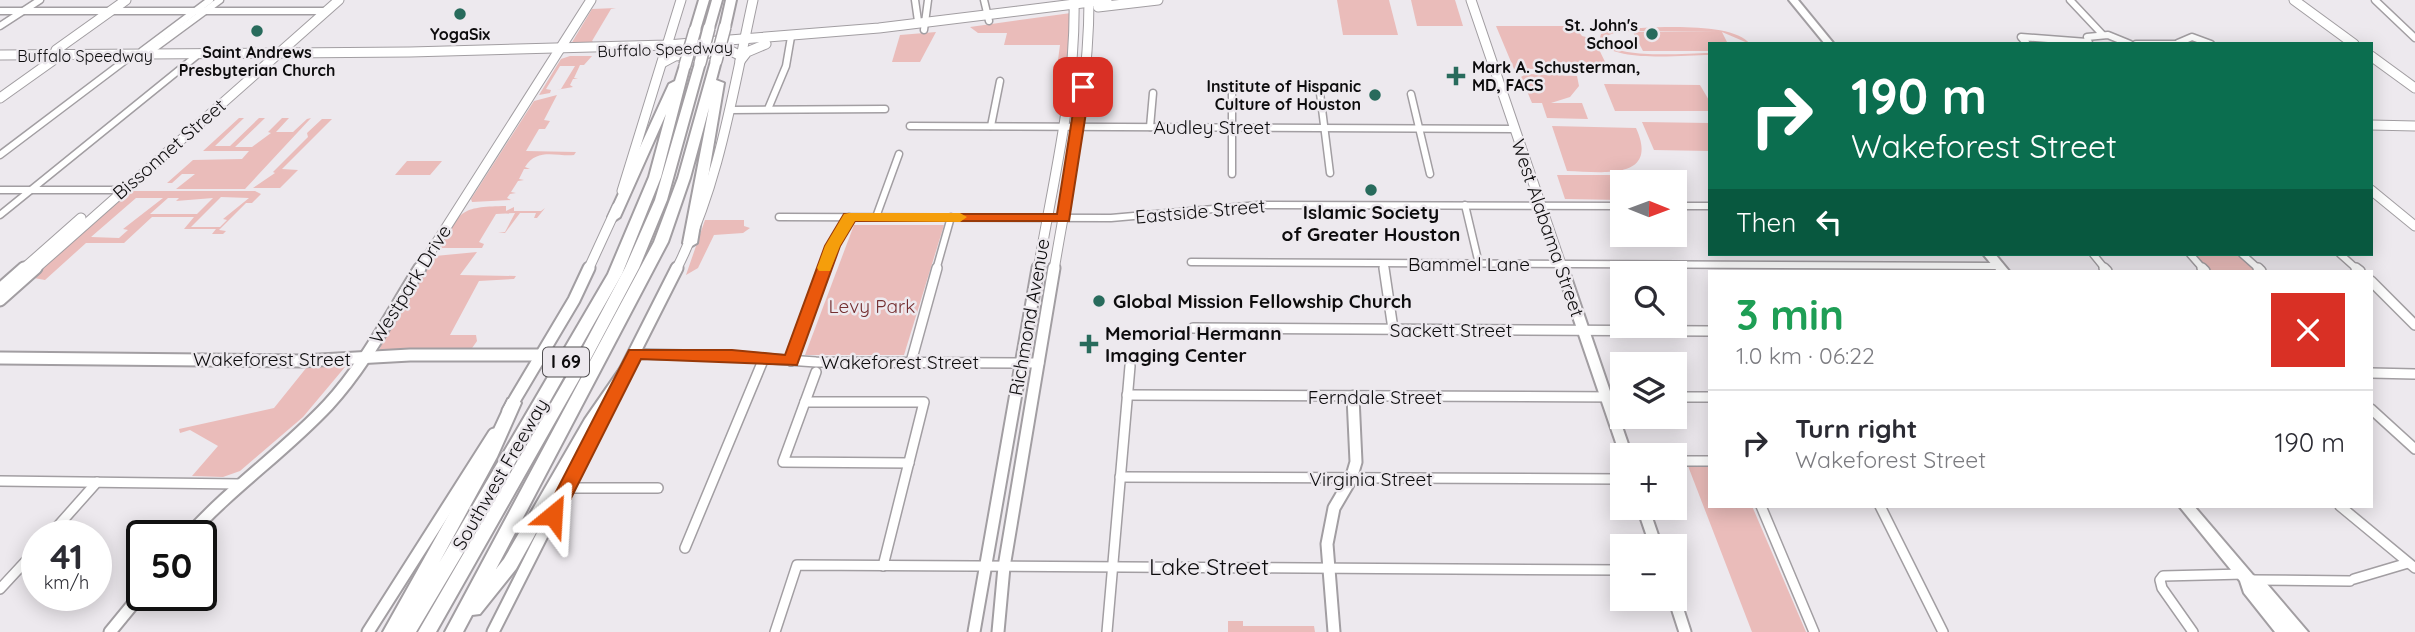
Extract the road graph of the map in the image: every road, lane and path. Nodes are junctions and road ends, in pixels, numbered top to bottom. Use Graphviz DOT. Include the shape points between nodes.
graph roads {
  1 [pos="40,0"];
  2 [pos="126,0"];
  3 [pos="210,0"];
  4 [pos="220,0"];
  5 [pos="331,0"];
  6 [pos="339,0"];
  7 [pos="591,0"];
  8 [pos="681,0"];
  9 [pos="703,0"];
  10 [pos="717,0"];
  11 [pos="731,0"];
  12 [pos="738,0"];
  13 [pos="753,0"];
  14 [pos="915,0"];
  15 [pos="928,0"];
  16 [pos="984,0"];
  17 [pos="1107,0"];
  18 [pos="1158,0"];
  19 [pos="1472,0"];
  20 [pos="1793,0"];
  21 [pos="1802,0"];
  22 [pos="2070,0"];
  23 [pos="2294,0"];
  24 [pos="2375,0"];
  25 [pos="1074,4"];
  26 [pos="1089,4"];
  27 [pos="0,11"];
  28 [pos="23,11"];
  29 [pos="110,11"];
  30 [pos="195,11"];
  31 [pos="205,11"];
  32 [pos="322,11"];
  33 [pos="988,19"];
  34 [pos="1814,22"];
  35 [pos="726,23"];
  36 [pos="0,26"];
  37 [pos="924,26"];
  38 [pos="747,29"];
  39 [pos="670,34"];
  40 [pos="2102,34"];
  41 [pos="2415,38"];
  42 [pos="790,40"];
  43 [pos="2054,41"];
  44 [pos="767,42"];
  45 [pos="1829,42"];
  46 [pos="2025,42"];
  47 [pos="2071,42"];
  48 [pos="2088,42"];
  49 [pos="2127,42"];
  50 [pos="2183,42"];
  51 [pos="2206,42"];
  52 [pos="2351,42"];
  53 [pos="666,47"];
  54 [pos="643,48"];
  55 [pos="558,50"];
  56 [pos="741,51"];
  57 [pos="0,55"];
  58 [pos="53,55"];
  59 [pos="131,56"];
  60 [pos="142,56"];
  61 [pos="197,56"];
  62 [pos="272,56"];
  63 [pos="2373,57"];
  64 [pos="662,61"];
  65 [pos="700,66"];
  66 [pos="1000,81"];
  67 [pos="1067,87"];
  68 [pos="1083,87"];
  69 [pos="2415,88"];
  70 [pos="1153,93"];
  71 [pos="1231,93"];
  72 [pos="1320,93"];
  73 [pos="1411,94"];
  74 [pos="0,98"];
  75 [pos="768,109"];
  76 [pos="885,109"];
  77 [pos="729,110"];
  78 [pos="909,125"];
  79 [pos="2373,125"];
  80 [pos="991,126"];
  81 [pos="1063,127"];
  82 [pos="1078,127"];
  83 [pos="1150,127"];
  84 [pos="1232,128"];
  85 [pos="1324,128"];
  86 [pos="2414,128"];
  87 [pos="1419,129"];
  88 [pos="1515,129"];
  89 [pos="2373,131"];
  90 [pos="900,154"];
  91 [pos="0,155"];
  92 [pos="1330,173"];
  93 [pos="1232,174"];
  94 [pos="1430,174"];
  95 [pos="0,190"];
  96 [pos="30,190"];
  97 [pos="118,190"];
  98 [pos="2373,192"];
  99 [pos="1465,205"];
  100 [pos="1610,205"];
  101 [pos="1541,206"];
  102 [pos="1687,206"];
  103 [pos="1708,206"];
  104 [pos="0,215"];
  105 [pos="614,217"];
  106 [pos="779,217"];
  107 [pos="849,217"];
  108 [pos="876,217"];
  109 [pos="951,217"];
  110 [pos="1047,218"];
  111 [pos="1064,218"];
  112 [pos="2415,226"];
  113 [pos="690,243"];
  114 [pos="2095,256"];
  115 [pos="2192,256"];
  116 [pos="2244,256"];
  117 [pos="2342,256"];
  118 [pos="1191,262"];
  119 [pos="1383,264"];
  120 [pos="1479,264"];
  121 [pos="1561,265"];
  122 [pos="1805,269"];
  123 [pos="1903,269"];
  124 [pos="2001,269"];
  125 [pos="2106,270"];
  126 [pos="2204,270"];
  127 [pos="2260,270"];
  128 [pos="2359,270"];
  129 [pos="2373,283"];
  130 [pos="1035,285"];
  131 [pos="1053,285"];
  132 [pos="0,289"];
  133 [pos="0,300"];
  134 [pos="2415,325"];
  135 [pos="1193,328"];
  136 [pos="1393,329"];
  137 [pos="1583,330"];
  138 [pos="1708,331"];
  139 [pos="635,354"];
  140 [pos="543,355"];
  141 [pos="0,358"];
  142 [pos="764,358"];
  143 [pos="363,359"];
  144 [pos="791,361"];
  145 [pos="911,362"];
  146 [pos="1021,363"];
  147 [pos="1039,363"];
  148 [pos="1130,366"];
  149 [pos="626,370"];
  150 [pos="816,372"];
  151 [pos="2373,373"];
  152 [pos="2415,374"];
  153 [pos="1128,395"];
  154 [pos="1353,397"];
  155 [pos="1606,397"];
  156 [pos="1610,397"];
  157 [pos="1687,397"];
  158 [pos="1708,397"];
  159 [pos="805,402"];
  160 [pos="513,403"];
  161 [pos="2373,411"];
  162 [pos="1622,443"];
  163 [pos="2415,449"];
  164 [pos="1005,456"];
  165 [pos="1024,456"];
  166 [pos="1687,460"];
  167 [pos="1708,461"];
  168 [pos="909,463"];
  169 [pos="1120,477"];
  170 [pos="1351,479"];
  171 [pos="1610,479"];
  172 [pos="0,481"];
  173 [pos="97,482"];
  174 [pos="240,484"];
  175 [pos="567,488"];
  176 [pos="657,488"];
  177 [pos="1762,508"];
  178 [pos="1881,508"];
  179 [pos="2188,508"];
  180 [pos="2342,508"];
  181 [pos="63,520"];
  182 [pos="204,520"];
  183 [pos="685,548"];
  184 [pos="2412,565"];
  185 [pos="21,566"];
  186 [pos="883,566"];
  187 [pos="984,566"];
  188 [pos="1113,566"];
  189 [pos="1004,567"];
  190 [pos="1328,568"];
  191 [pos="1610,570"];
  192 [pos="2246,577"];
  193 [pos="0,589"];
  194 [pos="127,611"];
  195 [pos="1678,611"];
  196 [pos="110,632"];
  197 [pos="368,632"];
  198 [pos="392,632"];
  199 [pos="406,632"];
  200 [pos="427,632"];
  201 [pos="455,632"];
  202 [pos="493,632"];
  203 [pos="775,632"];
  204 [pos="974,632"];
  205 [pos="998,632"];
  206 [pos="1107,632"];
  207 [pos="1334,632"];
  208 [pos="1685,632"];
  209 [pos="1814,632"];
  210 [pos="1943,632"];
  211 [pos="2193,632"];
  212 [pos="2284,632"];
  213 [pos="2300,632"];
  1 -- 28 [label="street"];
  2 -- 29 [label="main road"];
  3 -- 30 [label="street"];
  4 -- 31 [label="street"];
  5 -- 32 [label="main road, Bissonnet Street"];
  6 -- 32 [label="main road, Bissonnet Street"];
  7 -- 55 [label="main road, Westpark Drive"];
  8 -- 39 [label="main road"];
  9 -- 65 [label="highway, Southwest Freeway / I 69, bridge" via="695,30"];
  10 -- 65 [label="highway, bridge"];
  11 -- 35 [label="highway, Southwest Freeway / I 69"];
  12 -- 35 [label="highway"];
  13 -- 38 [label="main road"];
  14 -- 37 [label="street" via="915,14"];
  15 -- 37 [label="street"];
  16 -- 33 [label="street"];
  17 -- 26 [label="main road, Buffalo Speedway"];
  18 -- 26 [label="main road, Buffalo Speedway"];
  19 -- 88 [label="main road, West Alabama Street"];
  20 -- 34 [label="main road"];
  21 -- 34 [label="main road"];
  22 -- 40 [label="street"];
  23 -- 52 [label="main road"];
  24 -- 41 [label="street"];
  25 -- 26 [label="main road, Buffalo Speedway"];
  25 -- 33 [label="main road, Buffalo Speedway"];
  25 -- 33 [label="main road, Buffalo Speedway"];
  25 -- 67 [label="main road, Richmond Avenue" via="1075,40"];
  26 -- 68 [label="main road, Richmond Avenue"];
  27 -- 28 [label="street"];
  28 -- 29 [label="street"];
  28 -- 36 [label="street"];
  29 -- 30 [label="street"];
  29 -- 58 [label="main road"];
  30 -- 31 [label="street"];
  30 -- 60 [label="street" via="142,51"];
  31 -- 32 [label="street"];
  31 -- 60 [label="street"];
  32 -- 62 [label="main road, Bissonnet Street"];
  33 -- 37 [label="main road, Buffalo Speedway"];
  34 -- 45 [label="main road"];
  35 -- 65 [label="highway, Southwest Freeway / I 69, bridge"];
  37 -- 42 [label="main road, Buffalo Speedway"];
  38 -- 39 [label="main road" via="734,35 684,39"];
  38 -- 44 [label="main road"];
  38 -- 56 [label="main road"];
  39 -- 53 [label="main road"];
  39 -- 54 [label="main road"];
  40 -- 48 [label="street" via="2090,35"];
  40 -- 49 [label="street"];
  42 -- 44 [label="main road, Buffalo Speedway"];
  42 -- 75 [label="street" via="786,66"];
  43 -- 46 [label="street" via="2021,37"];
  43 -- 47 [label="street"];
  44 -- 56 [label="main road, Buffalo Speedway"];
  44 -- 56 [label="main road"];
  50 -- 51 [label="street" via="2192,37"];
  53 -- 54 [label="main road, Buffalo Speedway"];
  53 -- 56 [label="main road, Buffalo Speedway"];
  53 -- 64 [label="main road"];
  54 -- 55 [label="main road, Buffalo Speedway"];
  54 -- 64 [label="main road"];
  55 -- 62 [label="main road, Buffalo Speedway"];
  55 -- 143 [label="main road, Westpark Drive"];
  56 -- 64 [label="main road"];
  56 -- 77 [label="main road"];
  57 -- 58 [label="main road, Buffalo Speedway"];
  58 -- 59 [label="main road, Buffalo Speedway"];
  58 -- 74 [label="main road" via="52,61"];
  59 -- 60 [label="main road, Buffalo Speedway"];
  59 -- 91 [label="street"];
  60 -- 61 [label="main road, Buffalo Speedway"];
  61 -- 62 [label="main road, Buffalo Speedway"];
  61 -- 96 [label="street"];
  62 -- 97 [label="main road, Bissonnet Street"];
  63 -- 69 [label="main road"];
  64 -- 105 [label="main road"];
  65 -- 105 [label="highway" via="671,88"];
  65 -- 113 [label="highway" via="719,81"];
  65 -- 199 [label="highway, Southwest Freeway / I 69" via="615,274"];
  65 -- 200 [label="highway" via="661,200 632,268"];
  65 -- 201 [label="highway, Southwest Freeway / I 69" via="684,178 661,242"];
  66 -- 80 [label="street"];
  67 -- 68 [label="main road"];
  67 -- 81 [label="main road, Richmond Avenue"];
  68 -- 82 [label="main road, Richmond Avenue"];
  70 -- 83 [label="street"];
  71 -- 84 [label="street"];
  72 -- 85 [label="street"];
  73 -- 87 [label="street"];
  75 -- 76 [label="street"];
  75 -- 77 [label="street"];
  77 -- 113 [label="main road" via="713,179"];
  78 -- 80 [label="street, Audley Street"];
  79 -- 86 [label="main road"];
  80 -- 81 [label="street, Audley Street"];
  81 -- 82 [label="street, Audley Street"];
  81 -- 110 [label="main road, Richmond Avenue"];
  82 -- 83 [label="street, Audley Street"];
  82 -- 111 [label="main road, Richmond Avenue"];
  83 -- 84 [label="street, Audley Street"];
  84 -- 85 [label="street, Audley Street"];
  84 -- 93 [label="street"];
  85 -- 87 [label="street, Audley Street"];
  85 -- 92 [label="street"];
  86 -- 89 [label="main road"];
  87 -- 88 [label="street, Audley Street"];
  87 -- 94 [label="street"];
  88 -- 101 [label="main road, West Alabama Street"];
  90 -- 108 [label="street"];
  95 -- 96 [label="street"];
  96 -- 97 [label="street"];
  96 -- 104 [label="street"];
  97 -- 132 [label="main road, Bissonnet Street"];
  97 -- 133 [label="main road, Bissonnet Street"];
  98 -- 112 [label="main road"];
  99 -- 101 [label="street, Eastside Street"];
  99 -- 111 [label="street, Eastside Street" via="1259,205"];
  99 -- 120 [label="street"];
  100 -- 101 [label="street, Eastside Street"];
  101 -- 121 [label="main road, West Alabama Street"];
  102 -- 103 [label="street"];
  105 -- 140 [label="main road"];
  106 -- 107 [label="street, Eastside Street"];
  107 -- 108 [label="street, Eastside Street"];
  107 -- 144 [label="street" via="832,246"];
  108 -- 109 [label="street, Eastside Street"];
  109 -- 110 [label="street, Eastside Street"];
  109 -- 145 [label="street"];
  110 -- 111 [label="street, Eastside Street"];
  110 -- 130 [label="main road, Richmond Avenue"];
  111 -- 131 [label="main road, Richmond Avenue"];
  113 -- 139 [label="main road"];
  114 -- 125 [label="street"];
  115 -- 126 [label="street"];
  116 -- 127 [label="street"];
  117 -- 128 [label="street"];
  118 -- 119 [label="street, Bammel Lane"];
  119 -- 120 [label="street, Bammel Lane"];
  119 -- 136 [label="street"];
  120 -- 121 [label="street, Bammel Lane"];
  121 -- 122 [label="street, Bammel Lane"];
  121 -- 137 [label="main road, West Alabama Street"];
  122 -- 123 [label="street, Bammel Lane"];
  123 -- 124 [label="street, Bammel Lane"];
  129 -- 134 [label="street"];
  130 -- 131 [label="main road"];
  130 -- 146 [label="main road, Richmond Avenue"];
  131 -- 147 [label="main road, Richmond Avenue"];
  135 -- 136 [label="street, Sackett Street"];
  136 -- 137 [label="street, Sackett Street"];
  137 -- 138 [label="street, Sackett Street"];
  137 -- 155 [label="main road, West Alabama Street"];
  139 -- 142 [label="street, Wakeforest Street"];
  139 -- 149 [label="main road"];
  140 -- 143 [label="main road, Wakeforest Street"];
  140 -- 160 [label="main road"];
  141 -- 143 [label="main road, Wakeforest Street"];
  142 -- 144 [label="street, Wakeforest Street"];
  142 -- 183 [label="street"];
  143 -- 174 [label="main road, Westpark Drive" via="324,410"];
  144 -- 145 [label="street, Wakeforest Street"];
  145 -- 146 [label="street, Wakeforest Street"];
  146 -- 147 [label="street, Wakeforest Street"];
  146 -- 164 [label="main road, Richmond Avenue"];
  147 -- 165 [label="main road, Richmond Avenue"];
  148 -- 153 [label="street"];
  149 -- 175 [label="main road"];
  149 -- 201 [label="highway" via="590,423 510,564"];
  150 -- 159 [label="street"];
  151 -- 152 [label="street"];
  153 -- 154 [label="street, Ferndale Street"];
  153 -- 169 [label="street"];
  154 -- 155 [label="street, Ferndale Street"];
  154 -- 170 [label="main road" via="1357,442"];
  155 -- 156 [label="street, Ferndale Street"];
  155 -- 162 [label="main road, West Alabama Street"];
  157 -- 158 [label="street"];
  159 -- 168 [label="street" via="924,402"];
  159 -- 168 [label="street" via="783,462"];
  160 -- 197 [label="main road"];
  160 -- 198 [label="highway" via="489,457"];
  161 -- 163 [label="street"];
  164 -- 165 [label="main road"];
  164 -- 187 [label="main road, Richmond Avenue"];
  165 -- 189 [label="main road, Richmond Avenue"];
  166 -- 167 [label="street"];
  168 -- 186 [label="street"];
  169 -- 170 [label="street, Virginia Street"];
  169 -- 188 [label="street"];
  170 -- 171 [label="street, Virginia Street"];
  170 -- 190 [label="main road" via="1334,508"];
  172 -- 173 [label="street"];
  173 -- 174 [label="street"];
  173 -- 181 [label="street"];
  174 -- 182 [label="main road, Westpark Drive"];
  175 -- 176 [label="street"];
  175 -- 202 [label="main road"];
  177 -- 209 [label="street"];
  178 -- 210 [label="street"];
  179 -- 192 [label="main road"];
  180 -- 184 [label="street"];
  184 -- 192 [label="street" via="2352,580"];
  185 -- 193 [label="street"];
  186 -- 187 [label="street, Lake Street"];
  186 -- 203 [label="street, Lake Street" via="797,565"];
  187 -- 189 [label="street, Lake Street"];
  187 -- 204 [label="main road, Richmond Avenue"];
  188 -- 189 [label="street, Lake Street"];
  188 -- 190 [label="street, Lake Street"];
  188 -- 206 [label="street"];
  189 -- 205 [label="main road, Richmond Avenue"];
  190 -- 191 [label="street, Lake Street"];
  190 -- 207 [label="main road"];
  192 -- 211 [label="street" via="2162,576 2162,588"];
  192 -- 212 [label="main road" via="2249,589"];
  192 -- 213 [label="main road" via="2262,588"];
  194 -- 196 [label="main road"];
  195 -- 208 [label="main road"];
}
